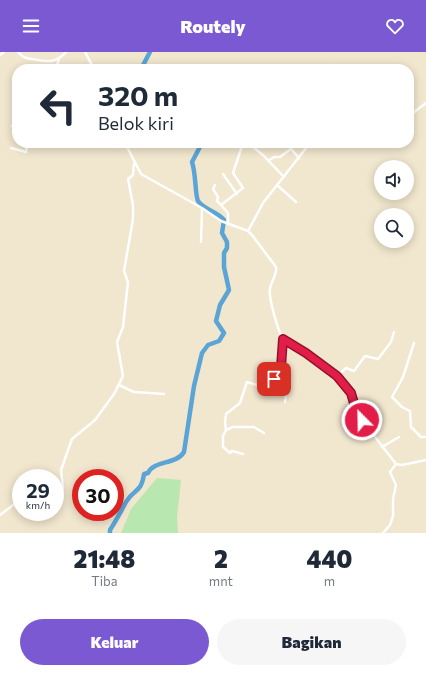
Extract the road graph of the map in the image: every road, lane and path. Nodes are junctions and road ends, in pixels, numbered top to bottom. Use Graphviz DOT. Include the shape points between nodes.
graph roads {
  1 [pos="4,52"];
  2 [pos="18,52"];
  3 [pos="66,52"];
  4 [pos="85,52"];
  5 [pos="0,55"];
  6 [pos="59,59"];
  7 [pos="58,64"];
  8 [pos="91,64"];
  9 [pos="426,103"];
  10 [pos="414,112"];
  11 [pos="11,148"];
  12 [pos="27,148"];
  13 [pos="127,148"];
  14 [pos="241,148"];
  15 [pos="254,148"];
  16 [pos="306,148"];
  17 [pos="299,158"];
  18 [pos="268,161"];
  19 [pos="134,163"];
  20 [pos="223,174"];
  21 [pos="284,177"];
  22 [pos="215,185"];
  23 [pos="277,185"];
  24 [pos="236,194"];
  25 [pos="296,202"];
  26 [pos="221,205"];
  27 [pos="202,208"];
  28 [pos="227,224"];
  29 [pos="248,231"];
  30 [pos="201,242"];
  31 [pos="394,332"];
  32 [pos="283,339"];
  33 [pos="414,343"];
  34 [pos="273,376"];
  35 [pos="337,376"];
  36 [pos="119,385"];
  37 [pos="164,394"];
  38 [pos="285,402"];
  39 [pos="226,430"];
  40 [pos="264,433"];
  41 [pos="400,437"];
  42 [pos="426,437"];
  43 [pos="382,447"];
  44 [pos="243,454"];
  45 [pos="426,460"];
  46 [pos="396,464"];
  47 [pos="60,469"];
  48 [pos="12,506"];
  49 [pos="0,515"];
  50 [pos="383,533"];
  1 -- 5 [label="street"];
  2 -- 6 [label="street" via="27,59 44,62"];
  3 -- 6 [label="street"];
  4 -- 8 [label="street"];
  6 -- 7 [label="street"];
  9 -- 10 [label="street"];
  11 -- 12 [label="street" via="26,152"];
  13 -- 19 [label="street"];
  14 -- 24 [label="street" via="233,172 243,188"];
  15 -- 18 [label="street"];
  16 -- 17 [label="street"];
  17 -- 18 [label="street" via="291,149 280,157"];
  17 -- 21 [label="street"];
  18 -- 21 [label="street"];
  19 -- 27 [label="street" via="143,176"];
  19 -- 36 [label="street" via="133,175 128,178 133,210 124,271 128,281 123,327 117,340 123,376"];
  20 -- 24 [label="street"];
  21 -- 23 [label="street"];
  22 -- 26 [label="street" via="212,189"];
  23 -- 25 [label="street"];
  23 -- 29 [label="street" via="262,203"];
  24 -- 26 [label="street"];
  26 -- 28 [label="street" via="228,213"];
  27 -- 28 [label="street"];
  27 -- 30 [label="street"];
  28 -- 29 [label="street"];
  29 -- 32 [label="street" via="276,264 270,298"];
  31 -- 35 [label="street" via="391,342 378,359 365,356 354,372 346,368"];
  32 -- 34 [label="street" via="281,367"];
  32 -- 35 [label="street"];
  33 -- 42 [label="street" via="403,377 392,397 410,411 410,426 421,437"];
  34 -- 38 [label="street" via="277,389 286,395"];
  34 -- 39 [label="street" via="269,381 262,379 257,385 247,382 240,403 226,414"];
  35 -- 43 [label="street" via="351,393 359,415"];
  36 -- 37 [label="street" via="133,392"];
  36 -- 47 [label="street" via="95,420 73,438"];
  39 -- 40 [label="street" via="233,427 254,427"];
  39 -- 44 [label="street" via="222,447 230,453 232,451"];
  41 -- 43 [label="street"];
  43 -- 46 [label="street"];
  45 -- 46 [label="street"];
  46 -- 50 [label="street" via="390,472 396,485 392,519"];
  48 -- 49 [label="street"];
}
